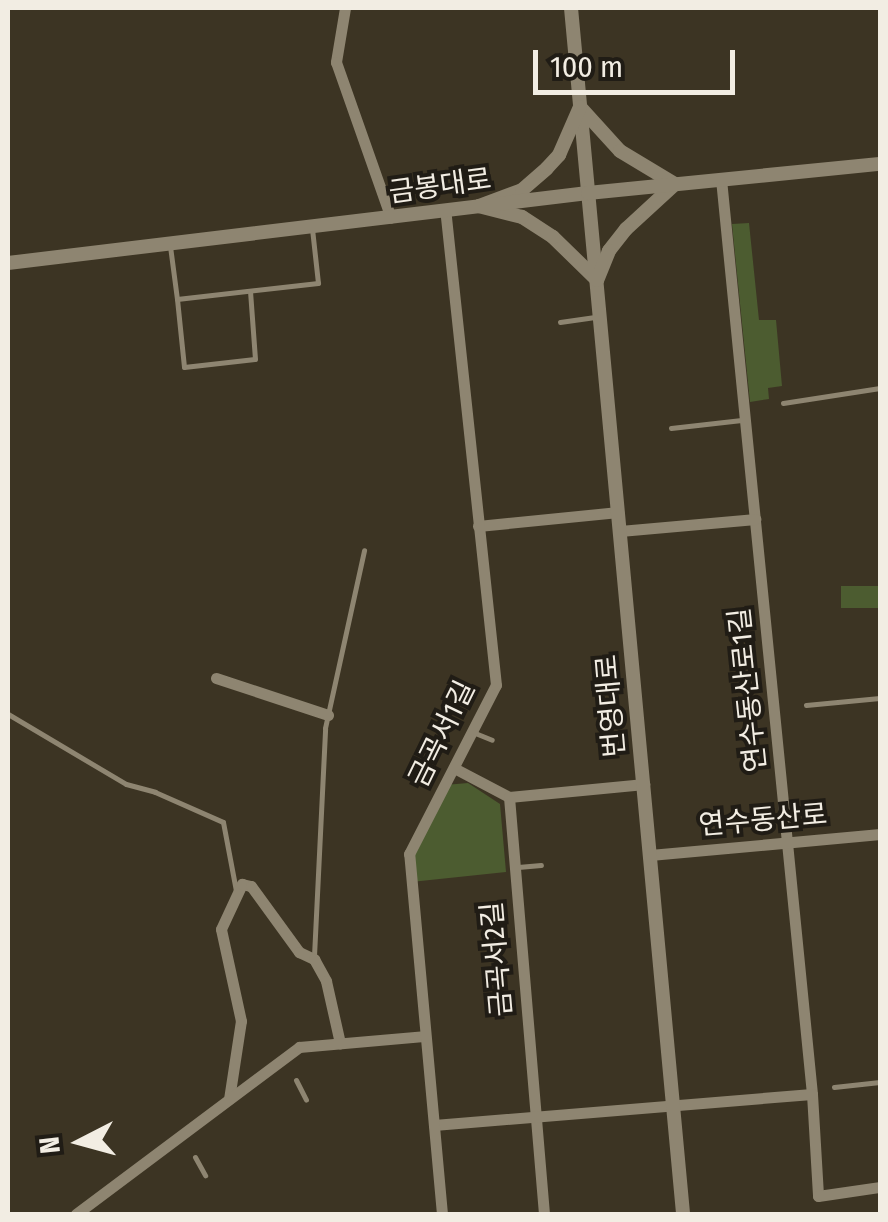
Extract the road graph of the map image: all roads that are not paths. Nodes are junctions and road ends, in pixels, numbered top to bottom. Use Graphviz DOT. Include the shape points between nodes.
graph roads {
  1 [pos="345,8"];
  2 [pos="571,8"];
  3 [pos="580,107"];
  4 [pos="880,164"];
  5 [pos="720,178"];
  6 [pos="675,184"];
  7 [pos="588,193"];
  8 [pos="479,206"];
  9 [pos="445,210"];
  10 [pos="391,218"];
  11 [pos="312,229"];
  12 [pos="170,246"];
  13 [pos="8,262"];
  14 [pos="597,280"];
  15 [pos="250,291"];
  16 [pos="177,299"];
  17 [pos="600,316"];
  18 [pos="560,322"];
  19 [pos="880,388"];
  20 [pos="783,402"];
  21 [pos="745,420"];
  22 [pos="671,428"];
  23 [pos="618,512"];
  24 [pos="755,519"];
  25 [pos="478,526"];
  26 [pos="620,531"];
  27 [pos="364,550"];
  28 [pos="216,678"];
  29 [pos="880,698"];
  30 [pos="806,706"];
  31 [pos="8,714"];
  32 [pos="328,715"];
  33 [pos="472,732"];
  34 [pos="492,740"];
  35 [pos="454,768"];
  36 [pos="644,784"];
  37 [pos="509,797"];
  38 [pos="880,834"];
  39 [pos="788,842"];
  40 [pos="650,855"];
  41 [pos="540,865"];
  42 [pos="515,867"];
  43 [pos="236,894"];
  44 [pos="314,959"];
  45 [pos="424,1036"];
  46 [pos="340,1043"];
  47 [pos="296,1080"];
  48 [pos="880,1082"];
  49 [pos="834,1087"];
  50 [pos="812,1094"];
  51 [pos="229,1099"];
  52 [pos="306,1100"];
  53 [pos="673,1105"];
  54 [pos="535,1116"];
  55 [pos="434,1125"];
  56 [pos="195,1157"];
  57 [pos="205,1174"];
  58 [pos="880,1187"];
  59 [pos="96,1198"];
  60 [pos="76,1214"];
  61 [pos="98,1214"];
  62 [pos="442,1214"];
  63 [pos="544,1214"];
  64 [pos="683,1214"];
  1 -- 10 [label="street" via="336,62"];
  2 -- 3 [label="street, 번영대로"];
  3 -- 6 [label="street" via="620,151"];
  3 -- 7 [label="street, 번영대로"];
  3 -- 8 [label="street" via="547,168 522,190"];
  4 -- 5 [label="street, 금봉대로"];
  5 -- 6 [label="street, 금봉대로"];
  5 -- 21 [label="street, 연수동산로1길"];
  6 -- 7 [label="street, 금봉대로"];
  6 -- 14 [label="street" via="626,229"];
  7 -- 8 [label="street, 금봉대로"];
  7 -- 14 [label="street, 번영대로"];
  8 -- 9 [label="street, 금봉대로"];
  8 -- 14 [label="street" via="522,217 554,237"];
  9 -- 10 [label="street, 금봉대로"];
  9 -- 25 [label="street, 금곡서1길"];
  10 -- 11 [label="street, 금봉대로"];
  11 -- 12 [label="street, 금봉대로"];
  11 -- 15 [label="lane" via="318,283"];
  12 -- 13 [label="street, 금봉대로"];
  12 -- 16 [label="lane"];
  14 -- 17 [label="street, 번영대로"];
  15 -- 16 [label="lane"];
  15 -- 16 [label="lane" via="255,360 184,367"];
  17 -- 18 [label="lane"];
  17 -- 23 [label="street, 번영대로"];
  19 -- 20 [label="lane"];
  21 -- 22 [label="lane"];
  21 -- 24 [label="street, 연수동산로1길"];
  23 -- 25 [label="street"];
  23 -- 26 [label="street, 번영대로"];
  24 -- 26 [label="street"];
  24 -- 39 [label="street, 연수동산로1길"];
  25 -- 33 [label="street, 금곡서1길" via="496,686"];
  26 -- 36 [label="street, 번영대로"];
  27 -- 32 [label="lane"];
  28 -- 32 [label="street"];
  29 -- 30 [label="lane"];
  31 -- 43 [label="lane" via="126,784 222,822"];
  32 -- 44 [label="lane"];
  33 -- 34 [label="lane"];
  33 -- 35 [label="street, 금곡서1길"];
  35 -- 37 [label="street"];
  35 -- 45 [label="street, 금곡서1길" via="409,854"];
  36 -- 37 [label="street"];
  36 -- 40 [label="street, 번영대로"];
  37 -- 42 [label="street, 금곡서2길"];
  38 -- 39 [label="street, 연수동산로"];
  39 -- 40 [label="street, 연수동산로"];
  39 -- 50 [label="street, 연수동산로1길"];
  40 -- 53 [label="street, 번영대로"];
  41 -- 42 [label="lane"];
  42 -- 54 [label="street, 금곡서2길"];
  43 -- 44 [label="street" via="242,884 251,886 299,952"];
  43 -- 51 [label="street" via="221,929 241,1021"];
  44 -- 46 [label="street"];
  45 -- 46 [label="street"];
  45 -- 55 [label="street, 금곡서1길"];
  46 -- 51 [label="street" via="299,1047"];
  47 -- 52 [label="lane"];
  48 -- 49 [label="lane"];
  50 -- 53 [label="street"];
  50 -- 58 [label="street, 연수동산로1길" via="818,1196"];
  51 -- 59 [label="street"];
  53 -- 54 [label="street"];
  53 -- 64 [label="street, 번영대로"];
  54 -- 55 [label="street"];
  54 -- 63 [label="street, 금곡서2길"];
  55 -- 62 [label="street, 금곡서1길"];
  56 -- 57 [label="lane"];
  59 -- 60 [label="street"];
  59 -- 61 [label="street"];
}
